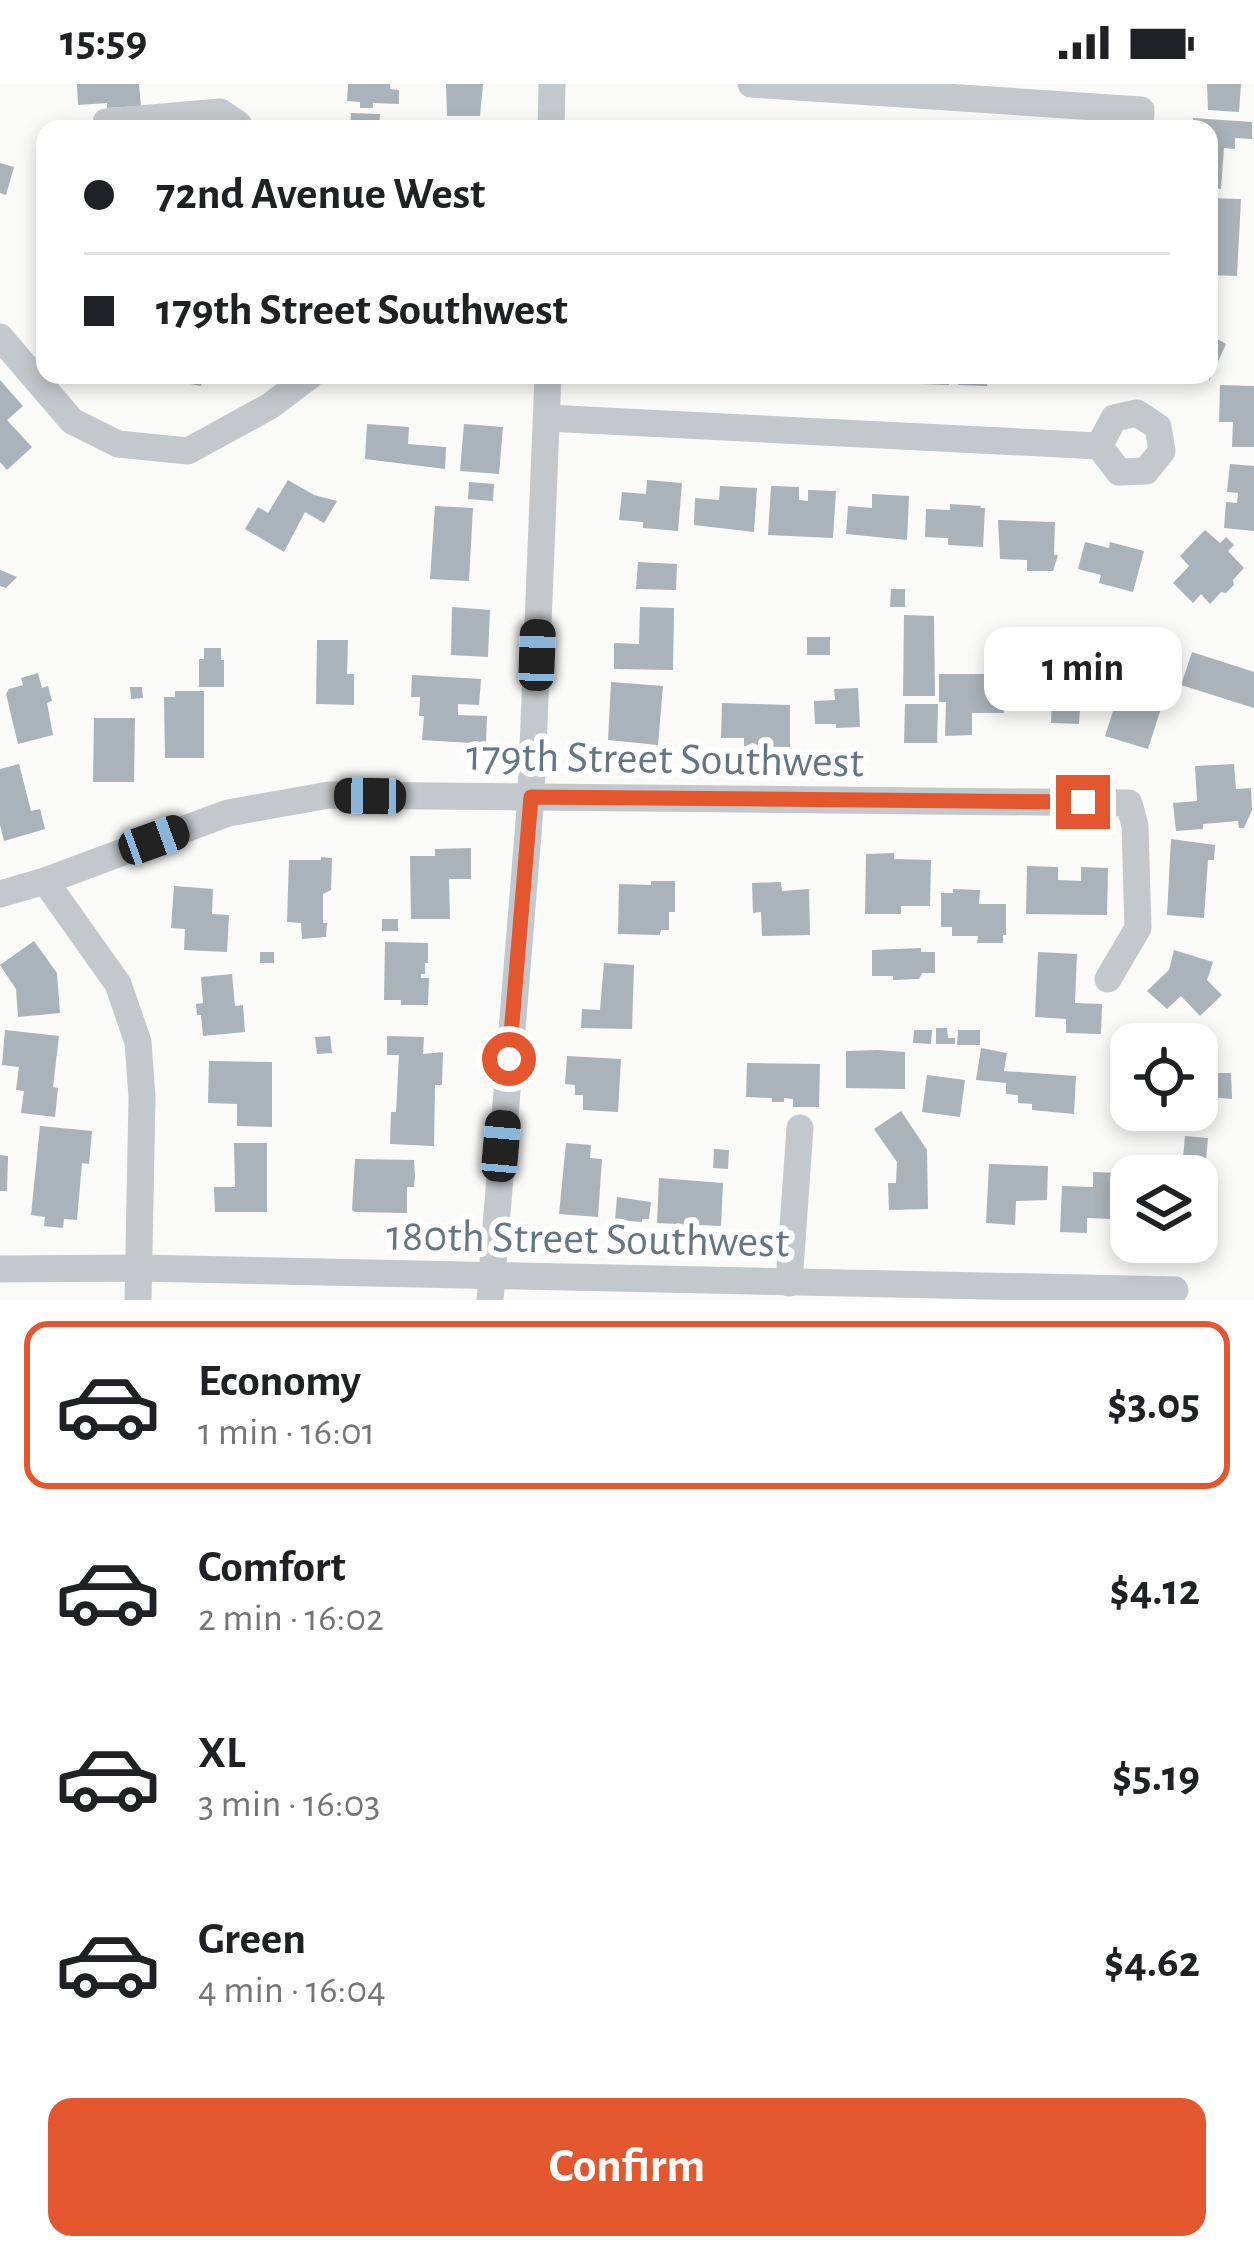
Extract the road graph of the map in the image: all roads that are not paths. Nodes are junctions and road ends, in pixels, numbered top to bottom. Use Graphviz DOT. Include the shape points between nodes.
graph roads {
  1 [pos="552,84"];
  2 [pos="752,84"];
  3 [pos="551,120"];
  4 [pos="1140,120"];
  5 [pos="0,338"];
  6 [pos="36,380"];
  7 [pos="40,384"];
  8 [pos="299,384"];
  9 [pos="548,384"];
  10 [pos="547,418"];
  11 [pos="1100,446"];
  12 [pos="531,797"];
  13 [pos="45,881"];
  14 [pos="0,894"];
  15 [pos="1108,979"];
  16 [pos="800,1127"];
  17 [pos="138,1268"];
  18 [pos="0,1269"];
  19 [pos="789,1283"];
  20 [pos="490,1288"];
  21 [pos="1175,1290"];
  22 [pos="138,1300"];
  1 -- 3 [label="street"];
  2 -- 4 [label="street"];
  5 -- 6 [label="street"];
  7 -- 8 [label="street" via="72,421 118,444 188,451"];
  9 -- 10 [label="street"];
  10 -- 11 [label="street"];
  10 -- 12 [label="street"];
  12 -- 13 [label="street, 179th Street Southwest" via="329,795 228,813"];
  12 -- 15 [label="street, 179th Street Southwest" via="1130,803 1138,928"];
  12 -- 20 [label="street"];
  13 -- 14 [label="street, 179th Street Southwest"];
  13 -- 17 [label="street" via="118,985 138,1042"];
  16 -- 19 [label="street"];
  17 -- 18 [label="street, 180th Street Southwest"];
  17 -- 20 [label="street, 180th Street Southwest"];
  17 -- 22 [label="street"];
  19 -- 20 [label="street, 180th Street Southwest"];
  19 -- 21 [label="street, 180th Street Southwest"];
}
